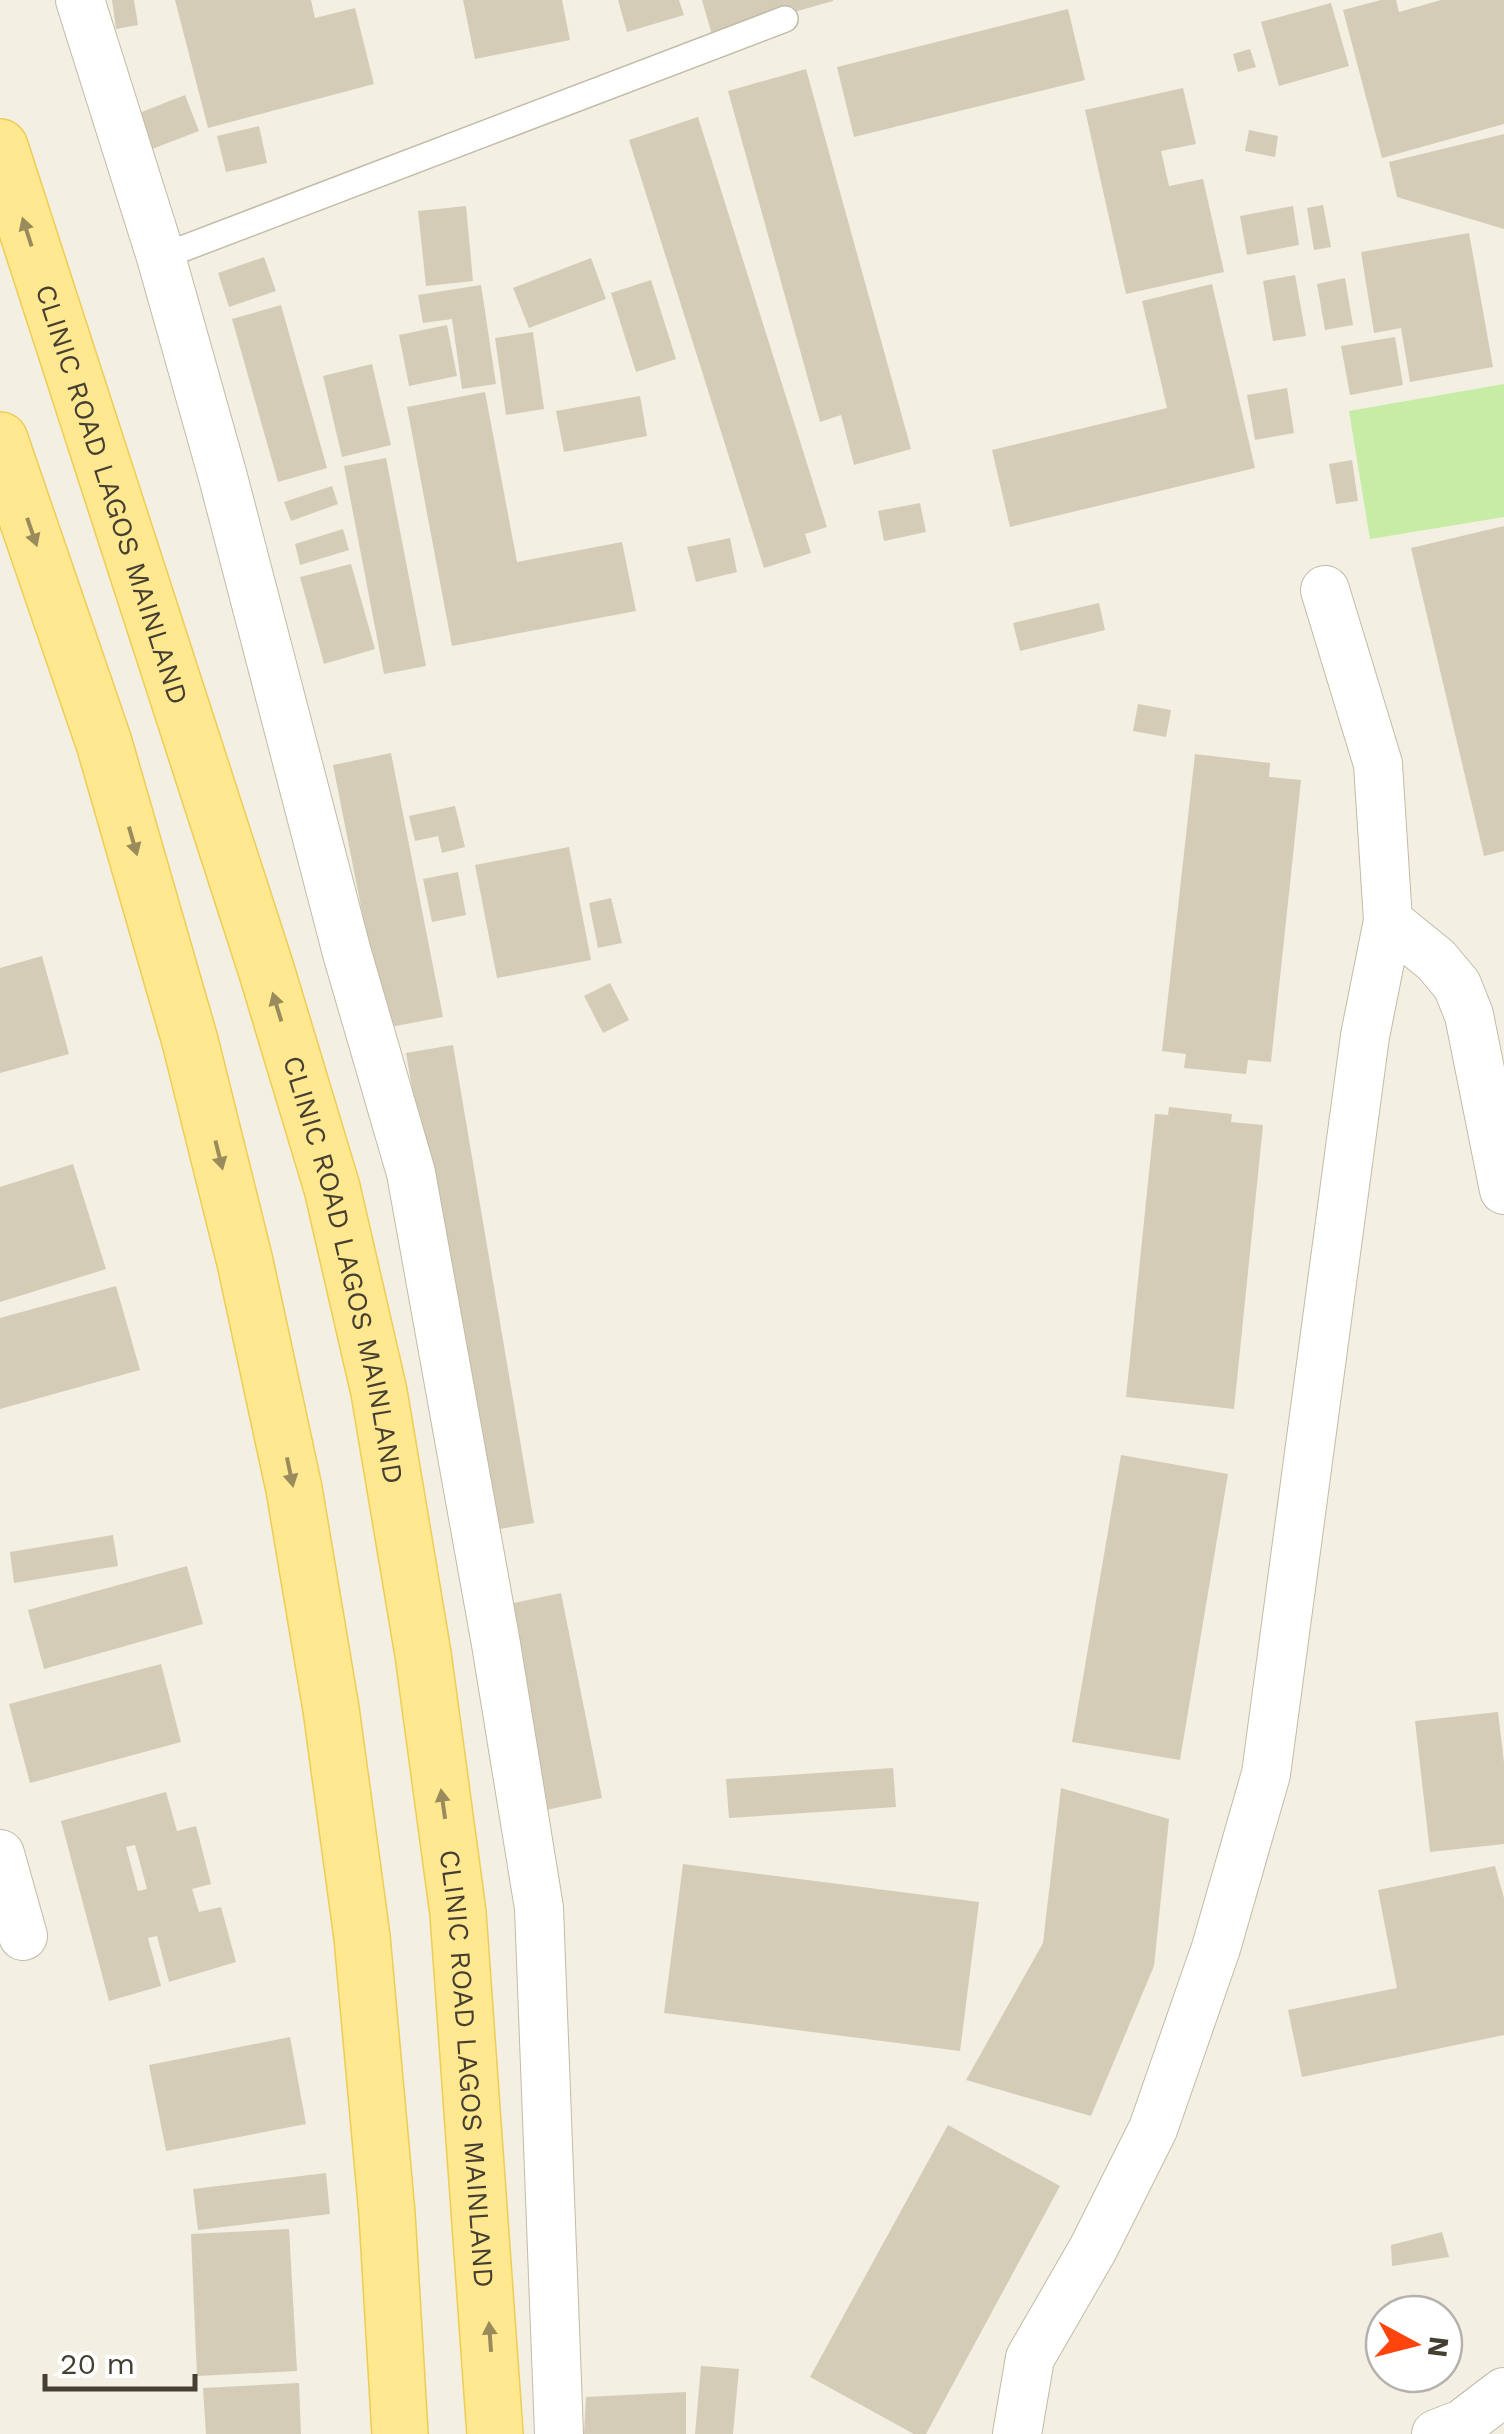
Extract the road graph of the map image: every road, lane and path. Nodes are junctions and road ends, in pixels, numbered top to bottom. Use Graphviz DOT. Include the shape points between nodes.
graph roads {
  1 [pos="80,0"];
  2 [pos="785,18"];
  3 [pos="0,147"];
  4 [pos="162,256"];
  5 [pos="0,440"];
  6 [pos="1325,590"];
  7 [pos="1388,921"];
  8 [pos="1504,1190"];
  9 [pos="0,1854"];
  10 [pos="23,1936"];
  11 [pos="1504,2392"];
  12 [pos="400,2434"];
  13 [pos="495,2434"];
  14 [pos="560,2434"];
  15 [pos="1018,2434"];
  16 [pos="1436,2434"];
  1 -- 4 [label="street"];
  2 -- 4 [label="lane"];
  13 -- 3 [label="main road, CLINIC ROAD LAGOS MAINLAND, one-way" via="458,1912 379,1392 332,1188 266,969"];
  4 -- 14 [label="street" via="414,1192 539,1908"];
  5 -- 12 [label="main road, one-way" via="104,743 190,1041 294,1489 362,1937"];
  6 -- 7 [label="street" via="1378,764"];
  7 -- 8 [label="street" via="1458,985 1470,1015"];
  7 -- 15 [label="street" via="1365,1036 1266,1774 1216,1948 1153,2129 1030,2358"];
  9 -- 10 [label="street"];
  11 -- 16 [label="street" via="1462,2424"];
}
